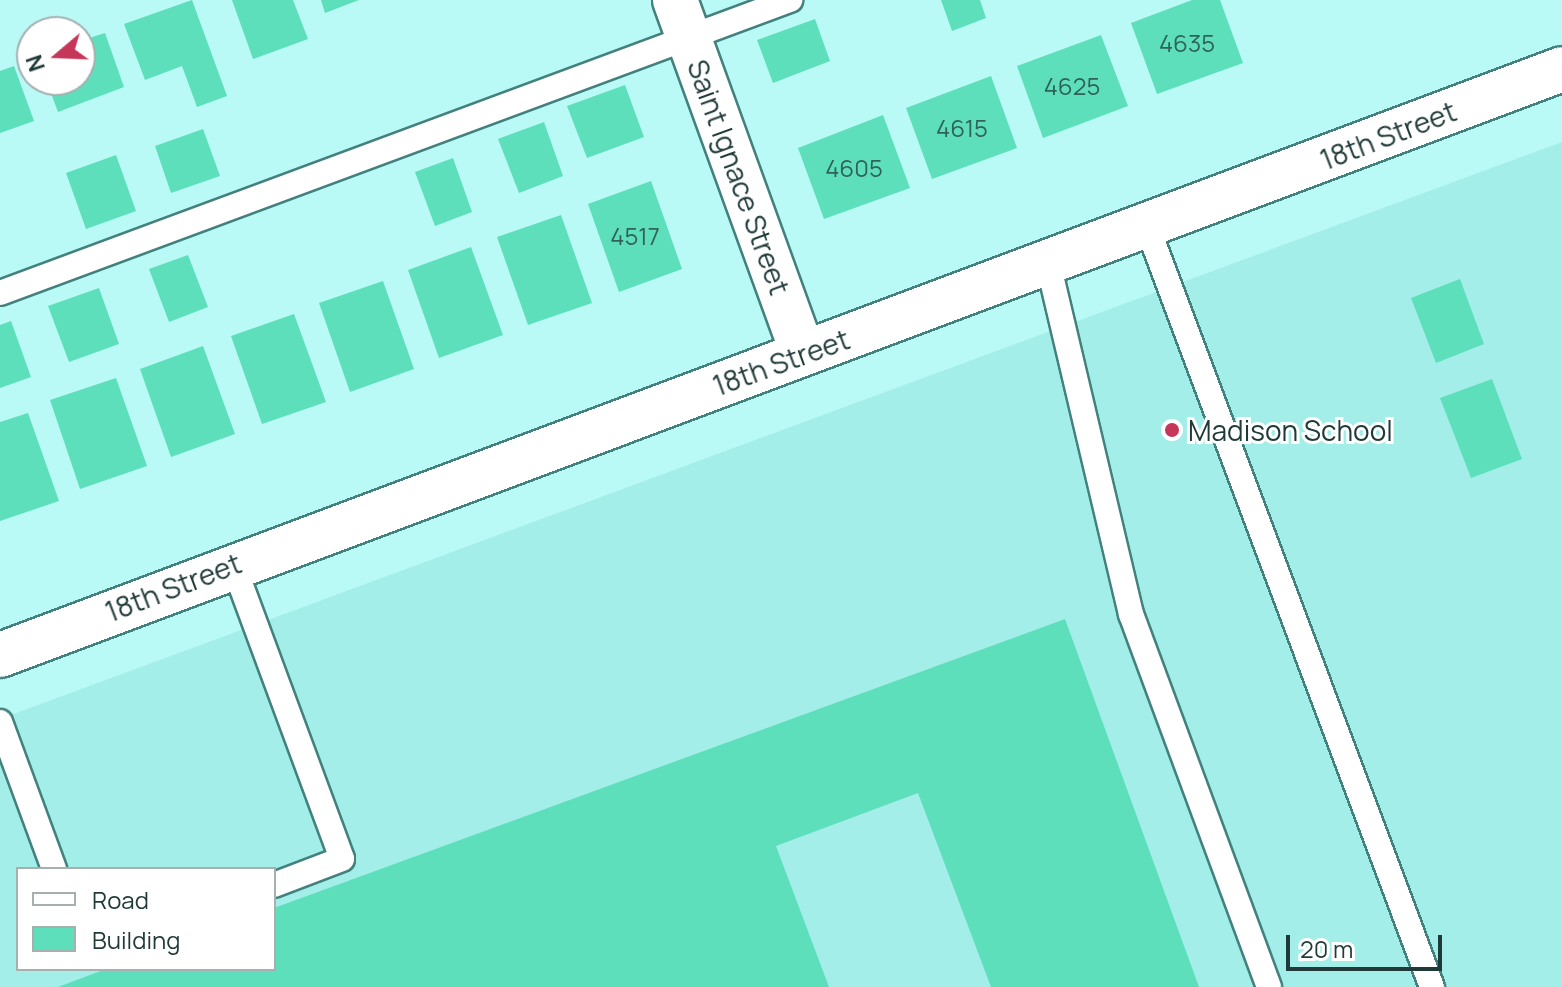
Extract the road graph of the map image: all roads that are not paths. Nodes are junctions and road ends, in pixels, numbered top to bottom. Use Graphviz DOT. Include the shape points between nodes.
graph roads {
  1 [pos="790,0"];
  2 [pos="682,19"];
  3 [pos="1562,69"];
  4 [pos="1147,226"];
  5 [pos="1048,263"];
  6 [pos="0,293"];
  7 [pos="803,353"];
  8 [pos="233,564"];
  9 [pos="0,655"];
  10 [pos="0,722"];
  11 [pos="53,867"];
  12 [pos="276,884"];
  13 [pos="1269,987"];
  14 [pos="1432,987"];
  1 -- 2 [label="lane"];
  2 -- 6 [label="lane"];
  2 -- 7 [label="street, Saint Ignace Street"];
  3 -- 4 [label="street, 18th Street"];
  4 -- 5 [label="street, 18th Street"];
  4 -- 14 [label="lane"];
  5 -- 7 [label="street, 18th Street"];
  5 -- 13 [label="lane" via="1131,614"];
  7 -- 8 [label="street, 18th Street"];
  8 -- 9 [label="street, 18th Street"];
  8 -- 12 [label="lane" via="342,859"];
  10 -- 11 [label="lane"];
}
